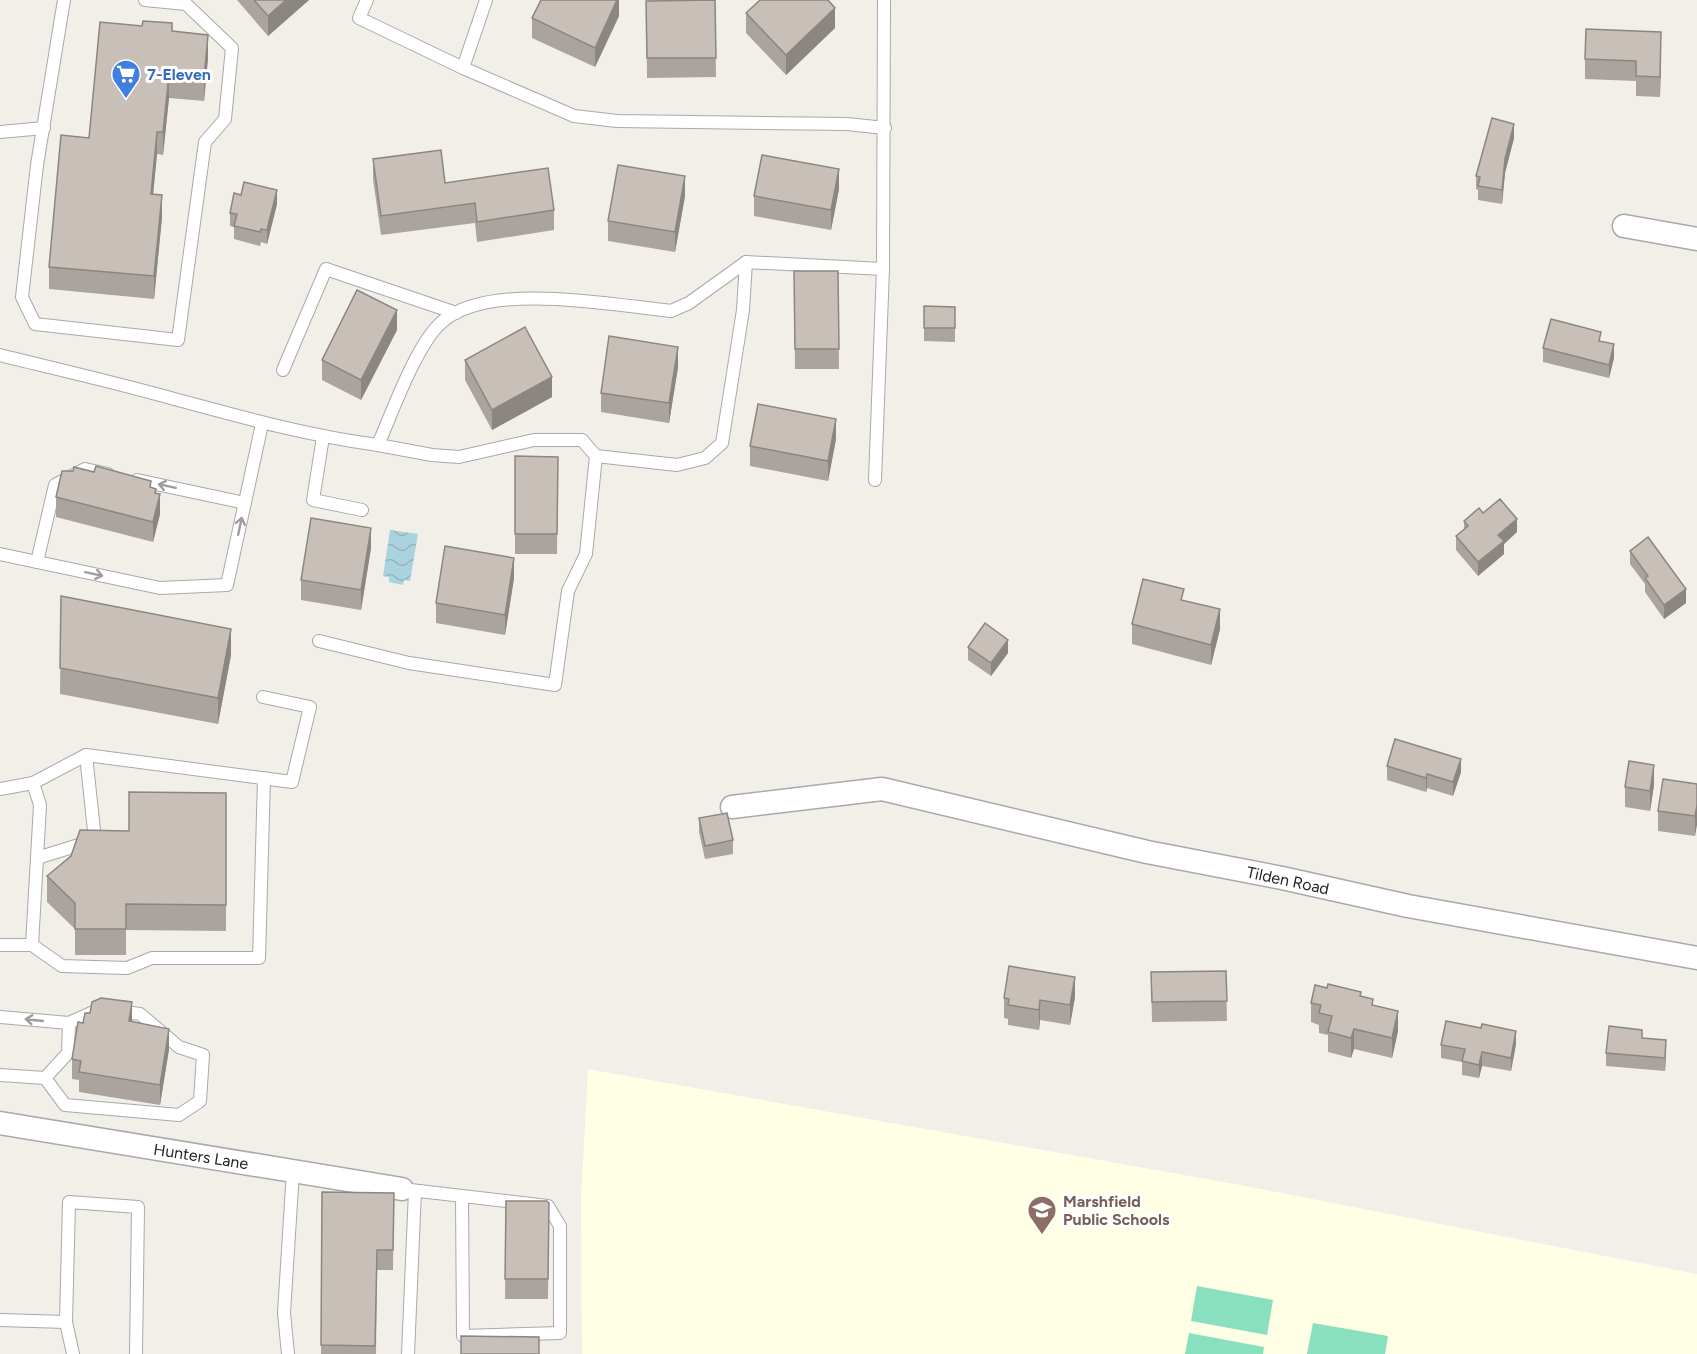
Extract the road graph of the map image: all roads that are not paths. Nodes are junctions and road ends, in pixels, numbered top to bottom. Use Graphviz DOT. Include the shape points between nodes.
graph roads {
  1 [pos="64,0"];
  2 [pos="145,0"];
  3 [pos="367,0"];
  4 [pos="486,0"];
  5 [pos="884,0"];
  6 [pos="463,68"];
  7 [pos="44,128"];
  8 [pos="885,128"];
  9 [pos="0,132"];
  10 [pos="1624,225"];
  11 [pos="1697,239"];
  12 [pos="746,262"];
  13 [pos="883,269"];
  14 [pos="456,314"];
  15 [pos="0,355"];
  16 [pos="283,370"];
  17 [pos="262,424"];
  18 [pos="323,437"];
  19 [pos="378,445"];
  20 [pos="596,456"];
  21 [pos="875,480"];
  22 [pos="245,503"];
  23 [pos="362,510"];
  24 [pos="0,554"];
  25 [pos="36,562"];
  26 [pos="319,641"];
  27 [pos="263,697"];
  28 [pos="86,755"];
  29 [pos="264,778"];
  30 [pos="33,783"];
  31 [pos="0,789"];
  32 [pos="732,807"];
  33 [pos="37,858"];
  34 [pos="0,945"];
  35 [pos="32,945"];
  36 [pos="1697,958"];
  37 [pos="0,1017"];
  38 [pos="69,1023"];
  39 [pos="0,1075"];
  40 [pos="45,1078"];
  41 [pos="0,1123"];
  42 [pos="293,1171"];
  43 [pos="409,1190"];
  44 [pos="462,1196"];
  45 [pos="0,1320"];
  46 [pos="66,1322"];
  47 [pos="73,1354"];
  48 [pos="136,1354"];
  49 [pos="288,1354"];
  50 [pos="408,1354"];
  1 -- 7 [label="lane"];
  2 -- 7 [label="lane" via="186,4 232,48 225,119 205,142 178,340 35,324 22,297"];
  3 -- 6 [label="lane" via="360,18"];
  4 -- 6 [label="lane"];
  5 -- 8 [label="lane"];
  6 -- 8 [label="lane" via="574,116 617,122 847,124"];
  7 -- 9 [label="lane"];
  8 -- 13 [label="lane"];
  10 -- 11 [label="street"];
  12 -- 13 [label="lane"];
  12 -- 14 [label="lane" via="689,303 671,311 537,297 501,300"];
  12 -- 20 [label="lane" via="722,443 705,458 677,465"];
  13 -- 21 [label="lane"];
  14 -- 16 [label="lane" via="326,269"];
  14 -- 19 [label="lane" via="428,337"];
  15 -- 17 [label="lane"];
  17 -- 18 [label="lane"];
  17 -- 22 [label="lane"];
  18 -- 19 [label="lane"];
  18 -- 23 [label="lane" via="314,500"];
  19 -- 20 [label="lane" via="459,457 560,438 582,440"];
  20 -- 26 [label="lane" via="586,554 568,591 555,685 409,663"];
  22 -- 25 [label="lane, one-way" via="85,469 55,485"];
  25 -- 22 [label="lane, one-way" via="160,588 227,585"];
  24 -- 25 [label="lane"];
  27 -- 29 [label="lane" via="310,707 292,782"];
  28 -- 29 [label="lane"];
  28 -- 30 [label="lane"];
  28 -- 33 [label="lane" via="95,840"];
  29 -- 35 [label="lane" via="260,958 152,958 127,968 62,966"];
  30 -- 31 [label="lane"];
  30 -- 33 [label="lane" via="40,805"];
  32 -- 36 [label="street, Tilden Road" via="882,789 1148,852 1408,906"];
  33 -- 35 [label="lane"];
  34 -- 35 [label="lane"];
  38 -- 37 [label="lane, one-way"];
  38 -- 40 [label="lane" via="68,1053"];
  38 -- 40 [label="lane" via="100,1009 140,1014 179,1047 203,1055 201,1101 179,1115 65,1105"];
  39 -- 40 [label="lane"];
  41 -- 42 [label="street, Hunters Lane"];
  42 -- 43 [label="street, Hunters Lane"];
  42 -- 49 [label="lane" via="284,1313"];
  43 -- 44 [label="lane"];
  43 -- 50 [label="lane"];
  44 -- 44 [label="lane" via="548,1206 560,1226 560,1333 463,1336"];
  45 -- 46 [label="lane"];
  46 -- 47 [label="lane"];
  46 -- 48 [label="lane" via="69,1202 138,1208"];
}
